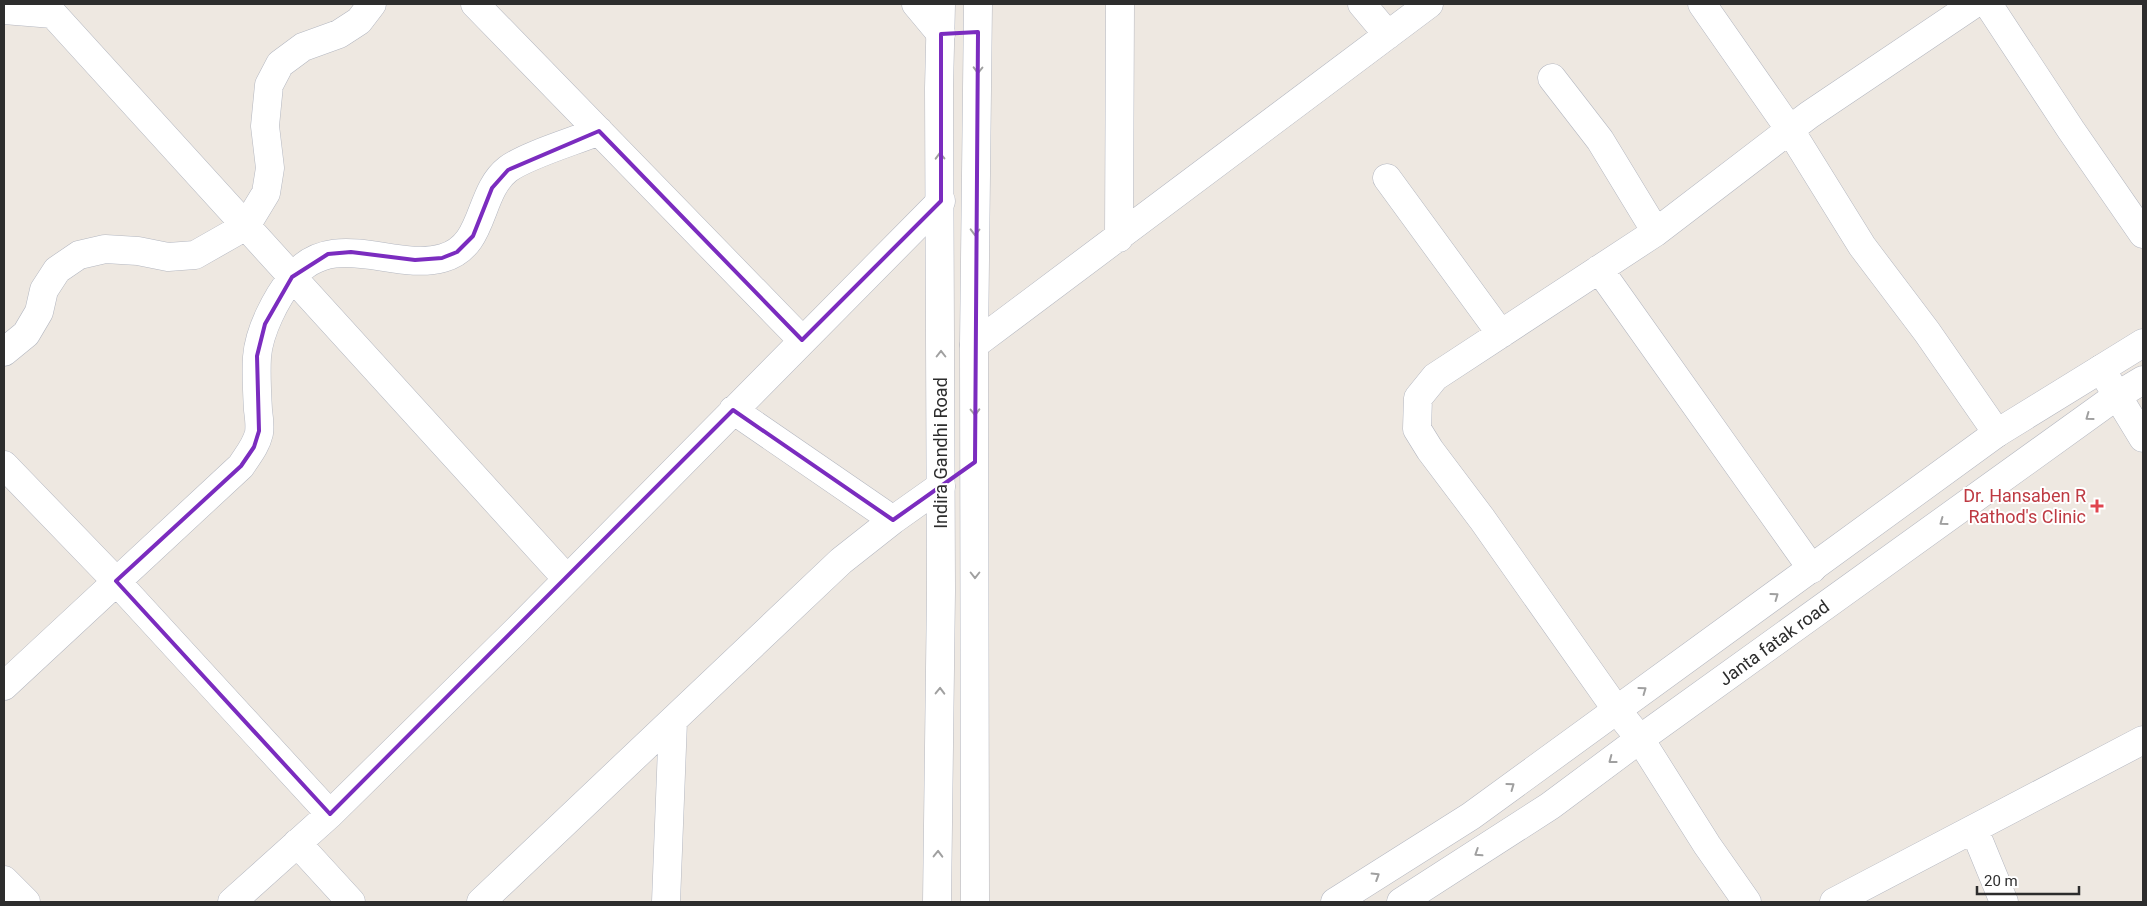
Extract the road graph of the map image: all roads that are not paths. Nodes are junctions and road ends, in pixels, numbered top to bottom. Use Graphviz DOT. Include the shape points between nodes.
graph roads {
  1 [pos="372,4"];
  2 [pos="475,4"];
  3 [pos="916,4"];
  4 [pos="941,4"];
  5 [pos="978,4"];
  6 [pos="1120,4"];
  7 [pos="1362,4"];
  8 [pos="1429,4"];
  9 [pos="1702,4"];
  10 [pos="1974,4"];
  11 [pos="1988,4"];
  12 [pos="49,9"];
  13 [pos="4,10"];
  14 [pos="978,32"];
  15 [pos="941,34"];
  16 [pos="1388,35"];
  17 [pos="1552,78"];
  18 [pos="1790,130"];
  19 [pos="599,131"];
  20 [pos="976,166"];
  21 [pos="1387,178"];
  22 [pos="941,201"];
  23 [pos="246,226"];
  24 [pos="1656,232"];
  25 [pos="2143,234"];
  26 [pos="1118,238"];
  27 [pos="1599,269"];
  28 [pos="292,277"];
  29 [pos="1501,334"];
  30 [pos="802,340"];
  31 [pos="2143,343"];
  32 [pos="974,345"];
  33 [pos="4,352"];
  34 [pos="2101,369"];
  35 [pos="2143,380"];
  36 [pos="2118,396"];
  37 [pos="733,410"];
  38 [pos="1997,433"];
  39 [pos="2143,438"];
  40 [pos="975,462"];
  41 [pos="4,466"];
  42 [pos="941,486"];
  43 [pos="893,520"];
  44 [pos="1812,569"];
  45 [pos="567,579"];
  46 [pos="116,581"];
  47 [pos="4,686"];
  48 [pos="1616,709"];
  49 [pos="673,721"];
  50 [pos="1640,739"];
  51 [pos="2143,740"];
  52 [pos="330,814"];
  53 [pos="1974,829"];
  54 [pos="297,843"];
  55 [pos="4,880"];
  56 [pos="26,902"];
  57 [pos="232,902"];
  58 [pos="351,902"];
  59 [pos="481,902"];
  60 [pos="666,902"];
  61 [pos="937,902"];
  62 [pos="975,902"];
  63 [pos="1335,902"];
  64 [pos="1401,902"];
  65 [pos="1746,902"];
  66 [pos="1834,902"];
  67 [pos="2004,902"];
  1 -- 23 [label="street" via="359,21 339,34 303,47 280,64 270,85 264,126 270,168 266,193"];
  2 -- 19 [label="street"];
  3 -- 15 [label="street"];
  4 -- 15 [label="street, Indira Gandhi Road"];
  5 -- 14 [label="street, Indira Gandhi Road"];
  6 -- 26 [label="street"];
  7 -- 16 [label="street"];
  8 -- 16 [label="street"];
  9 -- 18 [label="street"];
  10 -- 18 [label="street"];
  11 -- 25 [label="street"];
  12 -- 13 [label="street"];
  12 -- 23 [label="street"];
  14 -- 15 [label="street"];
  14 -- 20 [label="street, Indira Gandhi Road, one-way"];
  22 -- 15 [label="street, Indira Gandhi Road, one-way"];
  16 -- 26 [label="street"];
  17 -- 24 [label="street" via="1600,140"];
  18 -- 24 [label="street"];
  18 -- 38 [label="street" via="1862,246"];
  19 -- 28 [label="street" via="533,156 508,170 492,188 473,236 457,252 442,258 415,260 351,252 328,254"];
  19 -- 30 [label="street"];
  20 -- 22 [label="street"];
  20 -- 32 [label="street, Indira Gandhi Road, one-way"];
  21 -- 29 [label="street"];
  22 -- 30 [label="street"];
  42 -- 22 [label="street, Indira Gandhi Road, one-way"];
  23 -- 28 [label="street"];
  23 -- 33 [label="street" via="196,255 168,257 105,249 79,255 57,270 44,290 39,312 26,334"];
  24 -- 27 [label="street"];
  26 -- 32 [label="street"];
  27 -- 29 [label="street"];
  27 -- 44 [label="street"];
  28 -- 45 [label="street"];
  28 -- 46 [label="street" via="265,324 257,356 260,431 254,447 241,466"];
  29 -- 48 [label="street" via="1435,377 1418,398 1418,429"];
  30 -- 37 [label="street"];
  31 -- 34 [label="street"];
  32 -- 40 [label="street, Indira Gandhi Road, one-way"];
  34 -- 36 [label="street"];
  34 -- 38 [label="street"];
  35 -- 36 [label="street, Janta fatak road"];
  36 -- 39 [label="street"];
  36 -- 50 [label="street, Janta fatak road, one-way"];
  37 -- 43 [label="street"];
  37 -- 45 [label="street"];
  38 -- 44 [label="street"];
  40 -- 42 [label="street"];
  40 -- 62 [label="street, Indira Gandhi Road, one-way"];
  41 -- 46 [label="street"];
  42 -- 43 [label="street"];
  61 -- 42 [label="street, Indira Gandhi Road, one-way"];
  43 -- 49 [label="street" via="841,561"];
  48 -- 44 [label="street, one-way"];
  45 -- 52 [label="street"];
  46 -- 47 [label="street"];
  46 -- 52 [label="street"];
  48 -- 50 [label="street"];
  63 -- 48 [label="street, one-way" via="1471,816"];
  49 -- 59 [label="street"];
  49 -- 60 [label="street"];
  50 -- 64 [label="street, Janta fatak road, one-way" via="1550,806"];
  50 -- 65 [label="street"];
  51 -- 53 [label="street"];
  52 -- 54 [label="street"];
  53 -- 66 [label="street"];
  53 -- 67 [label="street"];
  54 -- 57 [label="street"];
  54 -- 58 [label="street"];
  55 -- 56 [label="street"];
}
